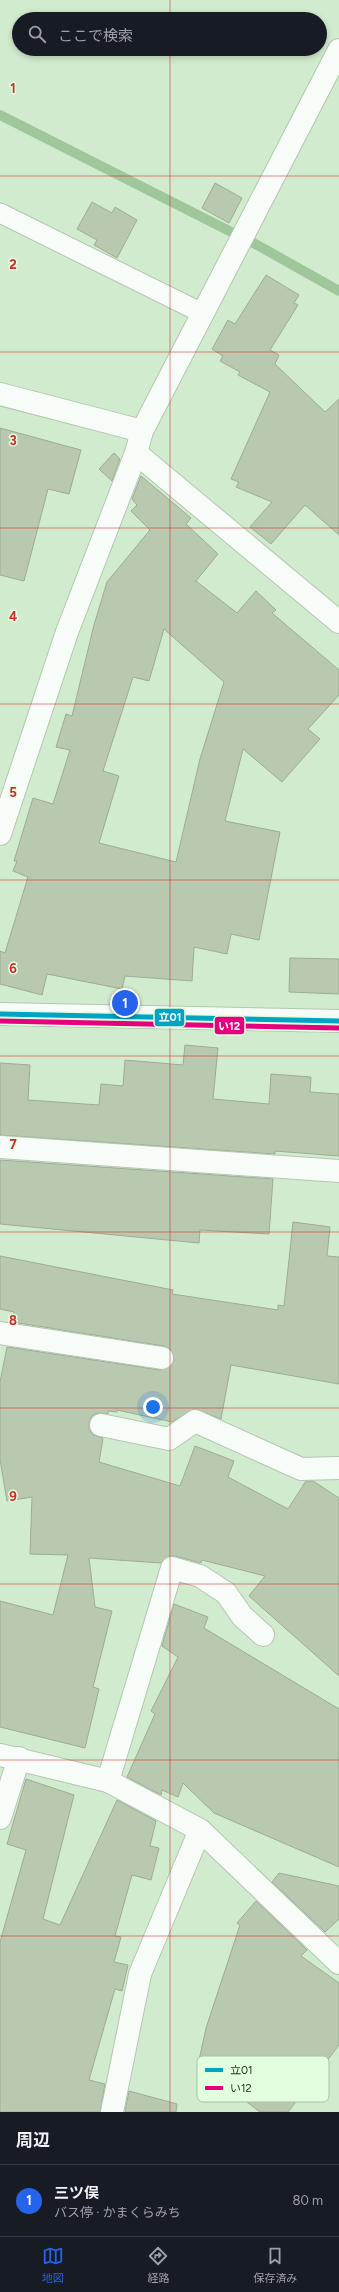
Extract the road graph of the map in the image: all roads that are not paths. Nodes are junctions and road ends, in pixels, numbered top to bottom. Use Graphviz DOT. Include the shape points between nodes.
graph roads {
  1 [pos="339,50"];
  2 [pos="0,213"];
  3 [pos="204,314"];
  4 [pos="0,394"];
  5 [pos="142,431"];
  6 [pos="136,453"];
  7 [pos="339,622"];
  8 [pos="0,834"];
  9 [pos="0,1014"];
  10 [pos="339,1021"];
  11 [pos="0,1148"];
  12 [pos="339,1171"];
  13 [pos="0,1333"];
  14 [pos="162,1358"];
  15 [pos="101,1425"];
  16 [pos="339,1468"];
  17 [pos="263,1635"];
  18 [pos="9,1757"];
  19 [pos="108,1781"];
  20 [pos="0,1818"];
  21 [pos="200,1830"];
  22 [pos="339,1962"];
  23 [pos="112,2112"];
  1 -- 3 [label="street"];
  2 -- 3 [label="lane"];
  3 -- 5 [label="street"];
  4 -- 5 [label="street"];
  5 -- 6 [label="street"];
  6 -- 7 [label="street"];
  6 -- 8 [label="street" via="67,632"];
  9 -- 10 [label="street"];
  11 -- 12 [label="street"];
  13 -- 14 [label="street"];
  15 -- 16 [label="street" via="169,1439 195,1421 301,1469"];
  17 -- 19 [label="street" via="242,1616 226,1593 200,1576 172,1568"];
  18 -- 19 [label="street"];
  18 -- 20 [label="street"];
  19 -- 21 [label="street"];
  21 -- 22 [label="street"];
  21 -- 23 [label="street" via="140,1974"];
}
